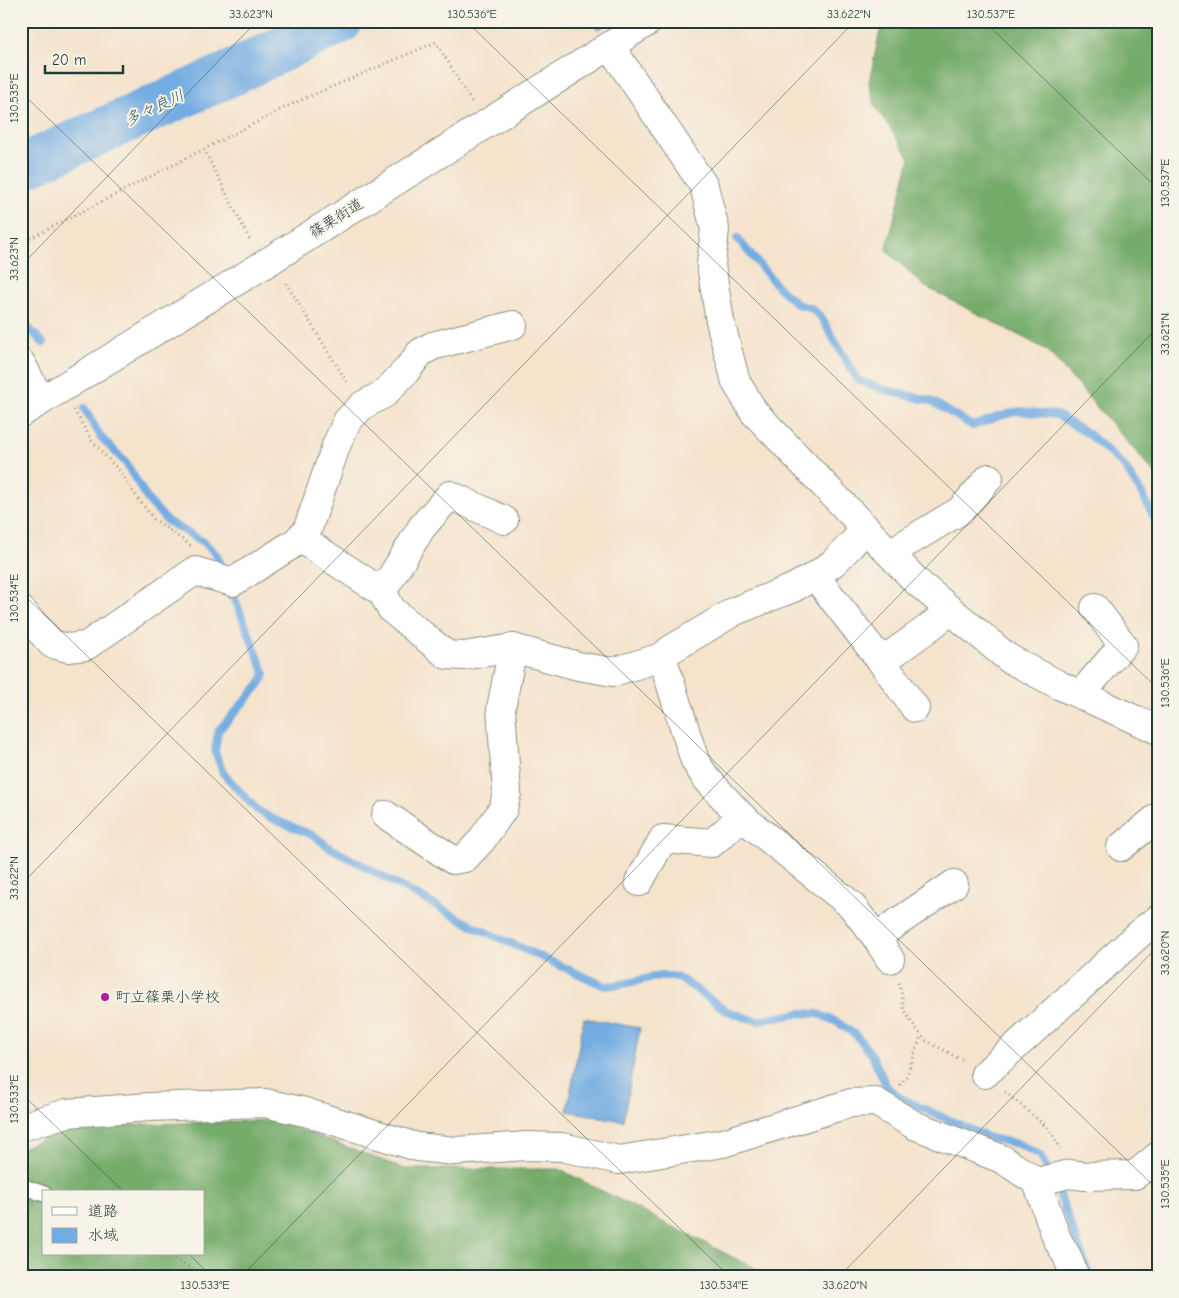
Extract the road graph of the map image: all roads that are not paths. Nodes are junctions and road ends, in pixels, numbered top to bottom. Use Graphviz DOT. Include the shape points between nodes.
graph roads {
  1 [pos="649,21"];
  2 [pos="610,46"];
  3 [pos="513,324"];
  4 [pos="21,363"];
  5 [pos="41,401"];
  6 [pos="989,478"];
  7 [pos="504,520"];
  8 [pos="866,528"];
  9 [pos="300,538"];
  10 [pos="890,553"];
  11 [pos="815,576"];
  12 [pos="382,592"];
  13 [pos="1095,608"];
  14 [pos="21,610"];
  15 [pos="950,610"];
  16 [pos="513,648"];
  17 [pos="662,657"];
  18 [pos="882,662"];
  19 [pos="1081,694"];
  20 [pos="915,708"];
  21 [pos="1158,730"];
  22 [pos="386,815"];
  23 [pos="741,816"];
  24 [pos="1158,817"];
  25 [pos="1121,848"];
  26 [pos="639,882"];
  27 [pos="954,884"];
  28 [pos="1158,919"];
  29 [pos="985,1074"];
  30 [pos="21,1127"];
  31 [pos="1158,1156"];
  32 [pos="1037,1182"];
  33 [pos="21,1186"];
  34 [pos="42,1193"];
  35 [pos="1075,1277"];
  1 -- 2 [label="street, 篠栗街道"];
  2 -- 5 [label="street, 篠栗街道"];
  2 -- 8 [label="street" via="704,186 715,229 711,265 720,321 736,382 754,412"];
  3 -- 9 [label="street" via="432,346 420,353 384,394 363,404 347,421 307,531"];
  4 -- 5 [label="street"];
  6 -- 10 [label="street" via="960,510"];
  7 -- 12 [label="street" via="450,495 422,527"];
  8 -- 10 [label="street"];
  8 -- 11 [label="street" via="833,563"];
  9 -- 12 [label="street"];
  9 -- 14 [label="street" via="233,582 195,571 86,646 68,648 52,644"];
  10 -- 15 [label="street"];
  11 -- 17 [label="street" via="735,611"];
  11 -- 18 [label="street"];
  12 -- 16 [label="street" via="392,610 447,655 464,656"];
  13 -- 19 [label="street" via="1123,645"];
  15 -- 18 [label="street"];
  15 -- 19 [label="street" via="1008,658"];
  16 -- 17 [label="street" via="613,672"];
  16 -- 22 [label="street" via="501,708 506,793 503,809 481,841 466,858 453,860"];
  17 -- 23 [label="street" via="695,761"];
  18 -- 20 [label="street"];
  19 -- 21 [label="street"];
  23 -- 26 [label="street" via="712,843 663,839"];
  23 -- 27 [label="street" via="850,905 883,948"];
  24 -- 25 [label="street"];
  28 -- 29 [label="street"];
  30 -- 32 [label="street" via="67,1113 265,1103 417,1147 455,1151 562,1147 619,1160 723,1143 851,1103 876,1102 914,1125 1002,1158"];
  31 -- 32 [label="street" via="1135,1175 1069,1174"];
  32 -- 35 [label="street" via="1056,1239"];
  33 -- 34 [label="lane"];
}
